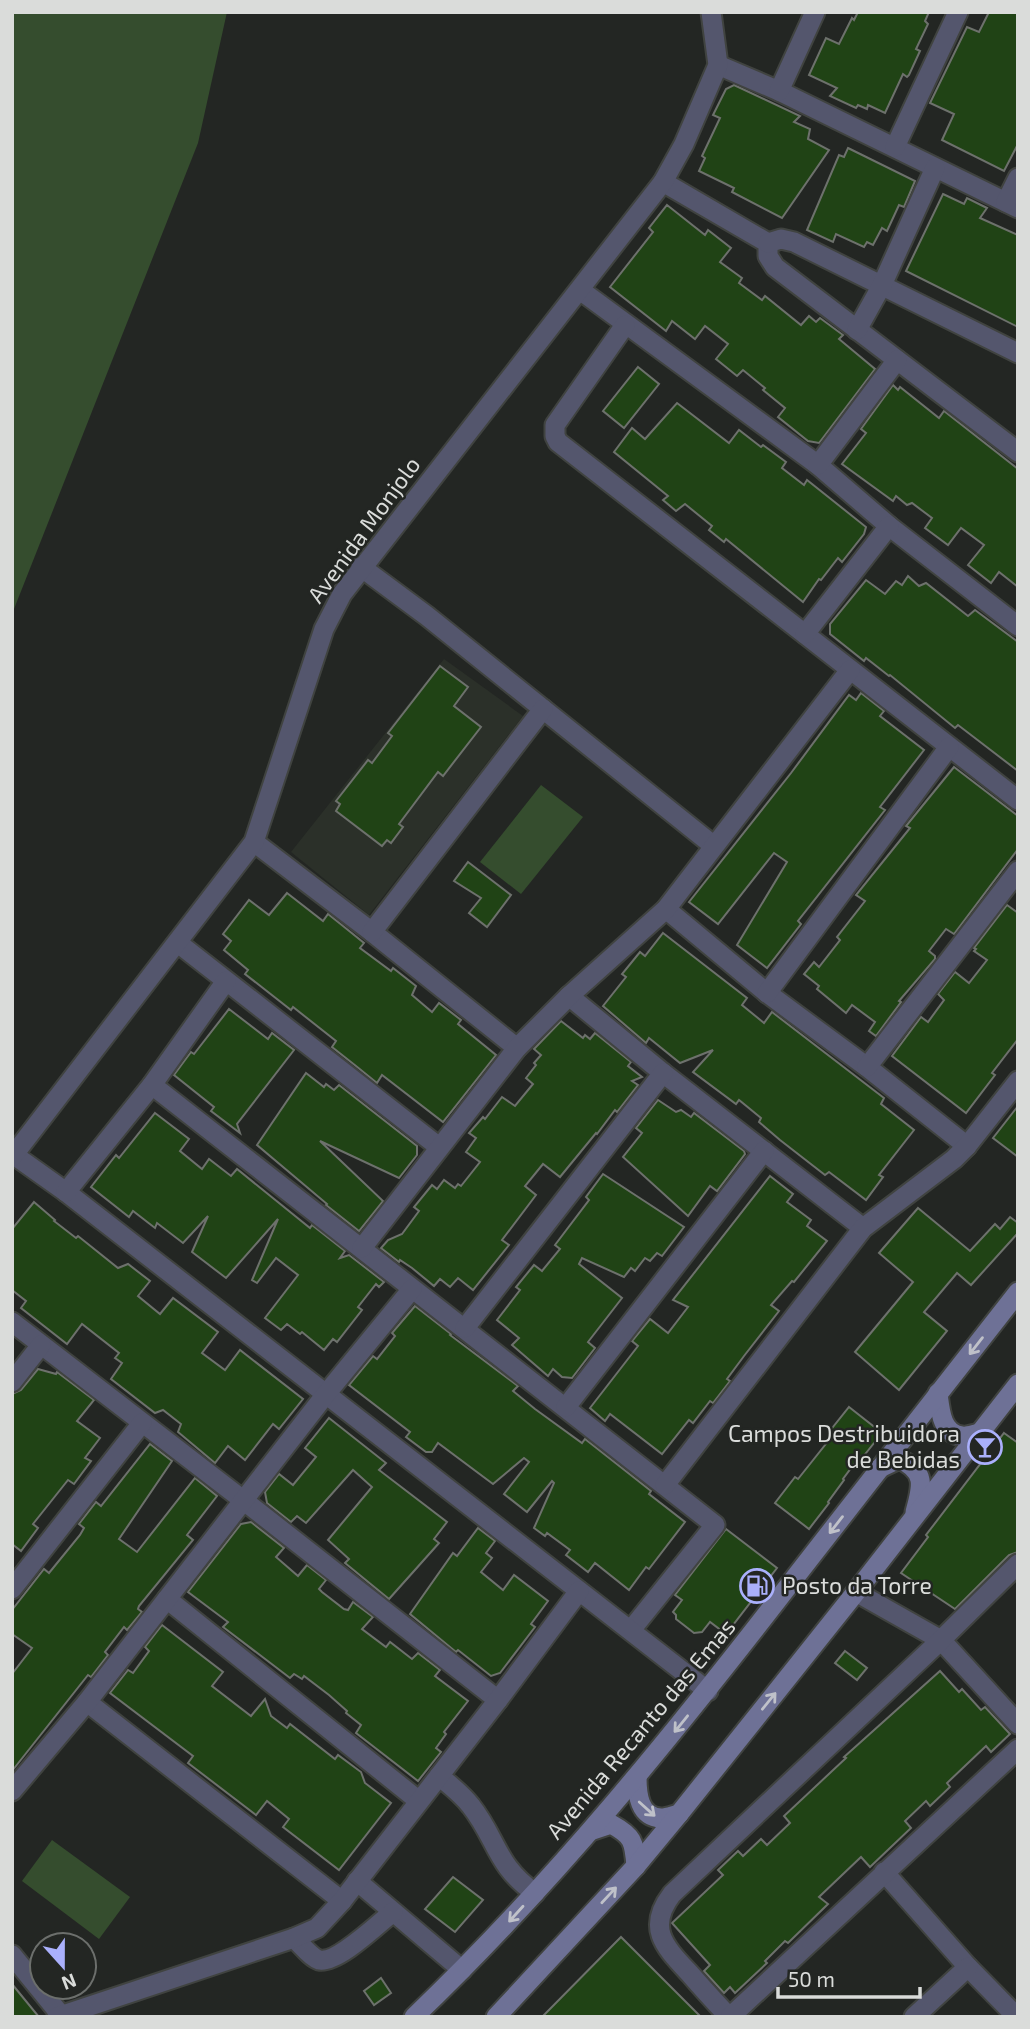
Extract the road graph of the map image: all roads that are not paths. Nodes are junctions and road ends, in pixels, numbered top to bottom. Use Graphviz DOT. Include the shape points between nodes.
graph roads {
  1 [pos="711,12"];
  2 [pos="815,12"];
  3 [pos="958,12"];
  4 [pos="718,65"];
  5 [pos="779,91"];
  6 [pos="895,147"];
  7 [pos="935,169"];
  8 [pos="1018,178"];
  9 [pos="663,182"];
  10 [pos="1012,205"];
  11 [pos="768,243"];
  12 [pos="882,285"];
  13 [pos="580,290"];
  14 [pos="625,325"];
  15 [pos="858,330"];
  16 [pos="1018,353"];
  17 [pos="897,360"];
  18 [pos="1018,452"];
  19 [pos="818,465"];
  20 [pos="889,526"];
  21 [pos="361,568"];
  22 [pos="1018,626"];
  23 [pos="806,634"];
  24 [pos="850,670"];
  25 [pos="543,709"];
  26 [pos="949,747"];
  27 [pos="1018,800"];
  28 [pos="254,842"];
  29 [pos="714,846"];
  30 [pos="1018,871"];
  31 [pos="666,909"];
  32 [pos="373,932"];
  33 [pos="178,943"];
  34 [pos="226,981"];
  35 [pos="767,993"];
  36 [pos="569,996"];
  37 [pos="517,1048"];
  38 [pos="867,1067"];
  39 [pos="663,1073"];
  40 [pos="1018,1081"];
  41 [pos="152,1085"];
  42 [pos="967,1146"];
  43 [pos="439,1147"];
  44 [pos="764,1151"];
  45 [pos="13,1156"];
  46 [pos="66,1192"];
  47 [pos="863,1228"];
  48 [pos="362,1248"];
  49 [pos="412,1289"];
  50 [pos="1018,1292"];
  51 [pos="12,1322"];
  52 [pos="465,1328"];
  53 [pos="41,1345"];
  54 [pos="12,1382"];
  55 [pos="1018,1384"];
  56 [pos="938,1393"];
  57 [pos="326,1394"];
  58 [pos="566,1407"];
  59 [pos="142,1423"];
  60 [pos="979,1433"];
  61 [pos="879,1469"];
  62 [pos="665,1485"];
  63 [pos="243,1500"];
  64 [pos="913,1520"];
  65 [pos="1018,1564"];
  66 [pos="12,1589"];
  67 [pos="579,1591"];
  68 [pos="856,1592"];
  69 [pos="167,1599"];
  70 [pos="631,1630"];
  71 [pos="941,1640"];
  72 [pos="708,1691"];
  73 [pos="498,1700"];
  74 [pos="87,1702"];
  75 [pos="1018,1724"];
  76 [pos="1018,1749"];
  77 [pos="439,1776"];
  78 [pos="637,1777"];
  79 [pos="12,1791"];
  80 [pos="419,1801"];
  81 [pos="679,1814"];
  82 [pos="593,1830"];
  83 [pos="636,1866"];
  84 [pos="884,1872"];
  85 [pos="357,1881"];
  86 [pos="535,1893"];
  87 [pos="342,1901"];
  88 [pos="393,1912"];
  89 [pos="294,1938"];
  90 [pos="12,1955"];
  91 [pos="968,1967"];
  92 [pos="462,1970"];
  93 [pos="59,2016"];
  94 [pos="497,2016"];
  95 [pos="414,2017"];
  96 [pos="729,2017"];
  97 [pos="914,2017"];
  98 [pos="1017,2017"];
  1 -- 4 [label="street"];
  2 -- 5 [label="street"];
  3 -- 6 [label="street"];
  4 -- 5 [label="street"];
  4 -- 9 [label="street, Avenida Monjolo"];
  5 -- 6 [label="street"];
  6 -- 7 [label="street"];
  7 -- 10 [label="street"];
  7 -- 12 [label="street"];
  8 -- 10 [label="street"];
  9 -- 11 [label="street"];
  9 -- 13 [label="street, Avenida Monjolo"];
  11 -- 12 [label="street" via="794,242"];
  11 -- 15 [label="street" via="768,256 775,267"];
  12 -- 15 [label="street"];
  12 -- 16 [label="street"];
  13 -- 14 [label="street"];
  13 -- 21 [label="street, Avenida Monjolo"];
  14 -- 19 [label="street"];
  14 -- 23 [label="street" via="555,425 555,436"];
  15 -- 17 [label="street"];
  17 -- 18 [label="street"];
  17 -- 19 [label="street"];
  19 -- 20 [label="street"];
  20 -- 22 [label="street"];
  20 -- 23 [label="street"];
  21 -- 25 [label="street"];
  21 -- 28 [label="street, Avenida Monjolo" via="324,629"];
  23 -- 24 [label="street"];
  24 -- 26 [label="street"];
  24 -- 29 [label="street"];
  25 -- 29 [label="street"];
  25 -- 32 [label="street"];
  26 -- 27 [label="street"];
  26 -- 35 [label="street"];
  28 -- 32 [label="street"];
  28 -- 33 [label="street, Avenida Monjolo"];
  29 -- 31 [label="street"];
  30 -- 38 [label="street"];
  31 -- 35 [label="street"];
  31 -- 36 [label="street"];
  32 -- 37 [label="street"];
  33 -- 34 [label="street"];
  33 -- 45 [label="street, Avenida Monjolo"];
  34 -- 41 [label="street"];
  34 -- 43 [label="street"];
  35 -- 38 [label="street"];
  36 -- 37 [label="street"];
  36 -- 39 [label="street"];
  37 -- 43 [label="street"];
  38 -- 42 [label="street"];
  39 -- 44 [label="street"];
  39 -- 52 [label="street"];
  40 -- 42 [label="street"];
  41 -- 46 [label="street"];
  41 -- 48 [label="street"];
  42 -- 47 [label="street"];
  43 -- 48 [label="street"];
  44 -- 47 [label="street"];
  44 -- 58 [label="street"];
  45 -- 46 [label="street"];
  46 -- 57 [label="street"];
  47 -- 62 [label="street"];
  48 -- 49 [label="street"];
  49 -- 52 [label="street"];
  49 -- 57 [label="street"];
  50 -- 56 [label="main road, Avenida Recanto das Emas, one-way"];
  51 -- 53 [label="street"];
  52 -- 58 [label="street"];
  53 -- 54 [label="street"];
  53 -- 59 [label="street"];
  55 -- 60 [label="main road"];
  56 -- 60 [label="main road" via="940,1418 949,1430 961,1436"];
  56 -- 61 [label="main road, Avenida Recanto das Emas"];
  57 -- 63 [label="street"];
  57 -- 67 [label="street"];
  58 -- 62 [label="street"];
  59 -- 63 [label="street"];
  59 -- 66 [label="street"];
  60 -- 64 [label="main road"];
  61 -- 64 [label="main road" via="900,1459 920,1475"];
  61 -- 72 [label="main road, Avenida Recanto das Emas, one-way"];
  62 -- 70 [label="street" via="715,1525"];
  63 -- 69 [label="street"];
  63 -- 73 [label="street"];
  64 -- 68 [label="main road"];
  65 -- 71 [label="street"];
  67 -- 70 [label="street"];
  67 -- 73 [label="street"];
  68 -- 71 [label="street"];
  81 -- 68 [label="main road, one-way"];
  69 -- 74 [label="street"];
  69 -- 80 [label="street"];
  70 -- 72 [label="street"];
  71 -- 75 [label="street"];
  71 -- 96 [label="street" via="664,1905 659,1927 667,1949"];
  72 -- 78 [label="main road, Avenida Recanto das Emas, one-way"];
  73 -- 77 [label="street"];
  74 -- 79 [label="street"];
  74 -- 87 [label="street"];
  76 -- 84 [label="street"];
  77 -- 80 [label="street"];
  77 -- 86 [label="street" via="471,1806 507,1868"];
  78 -- 81 [label="main road, one-way" via="637,1799 646,1811 659,1818"];
  78 -- 82 [label="main road, Avenida Recanto das Emas"];
  80 -- 85 [label="street"];
  81 -- 83 [label="main road"];
  82 -- 83 [label="main road" via="611,1824 626,1832 634,1843"];
  82 -- 86 [label="main road, Avenida Recanto das Emas"];
  94 -- 83 [label="main road, one-way"];
  84 -- 91 [label="street"];
  84 -- 96 [label="street"];
  85 -- 87 [label="street"];
  85 -- 88 [label="street"];
  86 -- 92 [label="main road, Avenida Recanto das Emas, one-way"];
  87 -- 89 [label="street" via="317,1928"];
  88 -- 89 [label="street" via="330,1959 320,1960"];
  88 -- 92 [label="street"];
  89 -- 93 [label="street"];
  90 -- 93 [label="street"];
  91 -- 97 [label="street"];
  91 -- 98 [label="street"];
  92 -- 95 [label="main road, Avenida Recanto das Emas"];
}
